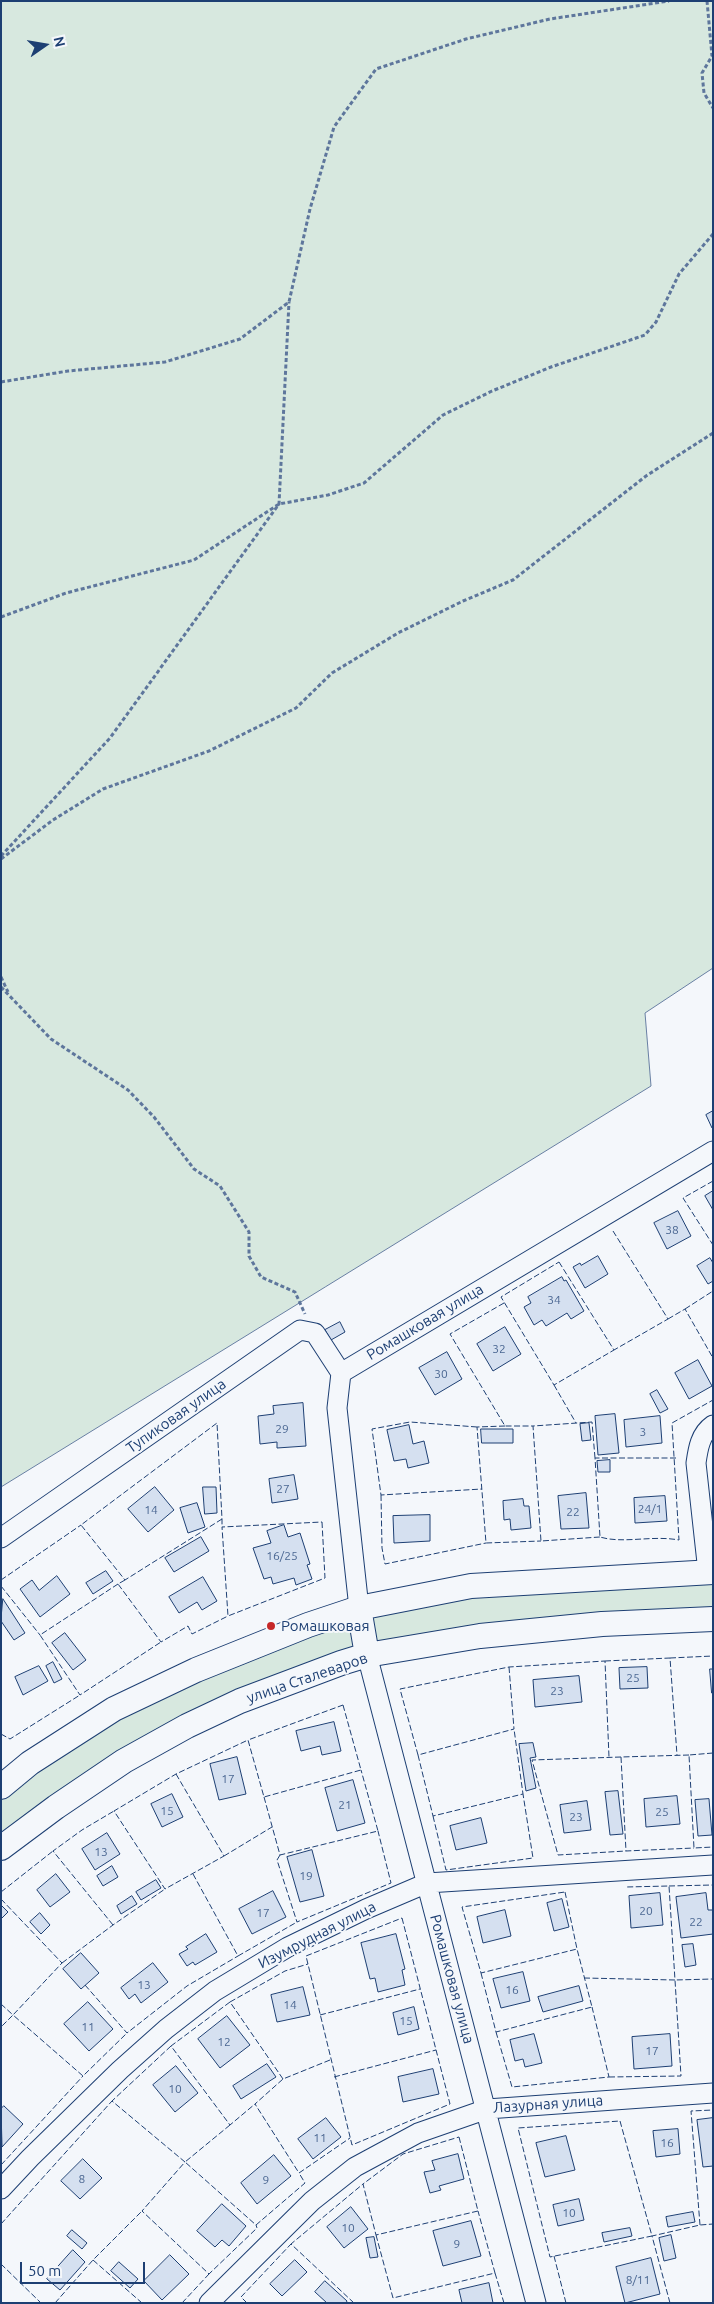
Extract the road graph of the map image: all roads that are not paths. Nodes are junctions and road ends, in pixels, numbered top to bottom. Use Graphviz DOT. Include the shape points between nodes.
graph roads {
  1 [pos="713,1151"];
  2 [pos="341,1373"];
  3 [pos="713,1425"];
  4 [pos="1,1538"];
  5 [pos="710,1572"];
  6 [pos="359,1608"];
  7 [pos="713,1618"];
  8 [pos="367,1655"];
  9 [pos="1,1787"];
  10 [pos="1,1848"];
  11 [pos="713,1865"];
  12 [pos="427,1884"];
  13 [pos="713,2093"];
  14 [pos="486,2109"];
  15 [pos="1,2190"];
  16 [pos="208,2303"];
  17 [pos="536,2303"];
  1 -- 2 [label="street, Ромашковая улица"];
  2 -- 4 [label="street, Тупиковая улица" via="315,1333 300,1330"];
  2 -- 6 [label="street" via="337,1408"];
  3 -- 5 [label="street" via="707,1429 698,1446 696,1464"];
  5 -- 6 [label="main road" via="471,1586"];
  6 -- 8 [label="main road"];
  6 -- 9 [label="main road" via="196,1670 114,1710 30,1763"];
  7 -- 8 [label="main road, улица Сталеваров" via="489,1635"];
  8 -- 10 [label="main road, улица Сталеваров" via="240,1701 186,1726 124,1761 56,1806"];
  8 -- 12 [label="street, Ромашковая улица"];
  11 -- 12 [label="street, Изумрудная улица"];
  12 -- 14 [label="street, Ромашковая улица"];
  12 -- 15 [label="street, Изумрудная улица" via="288,1947 215,1991 120,2070"];
  13 -- 14 [label="street, Лазурная улица"];
  14 -- 16 [label="street, Лазурная улица" via="418,2133 355,2167 312,2201"];
  14 -- 17 [label="street, Ромашковая улица"];
}
